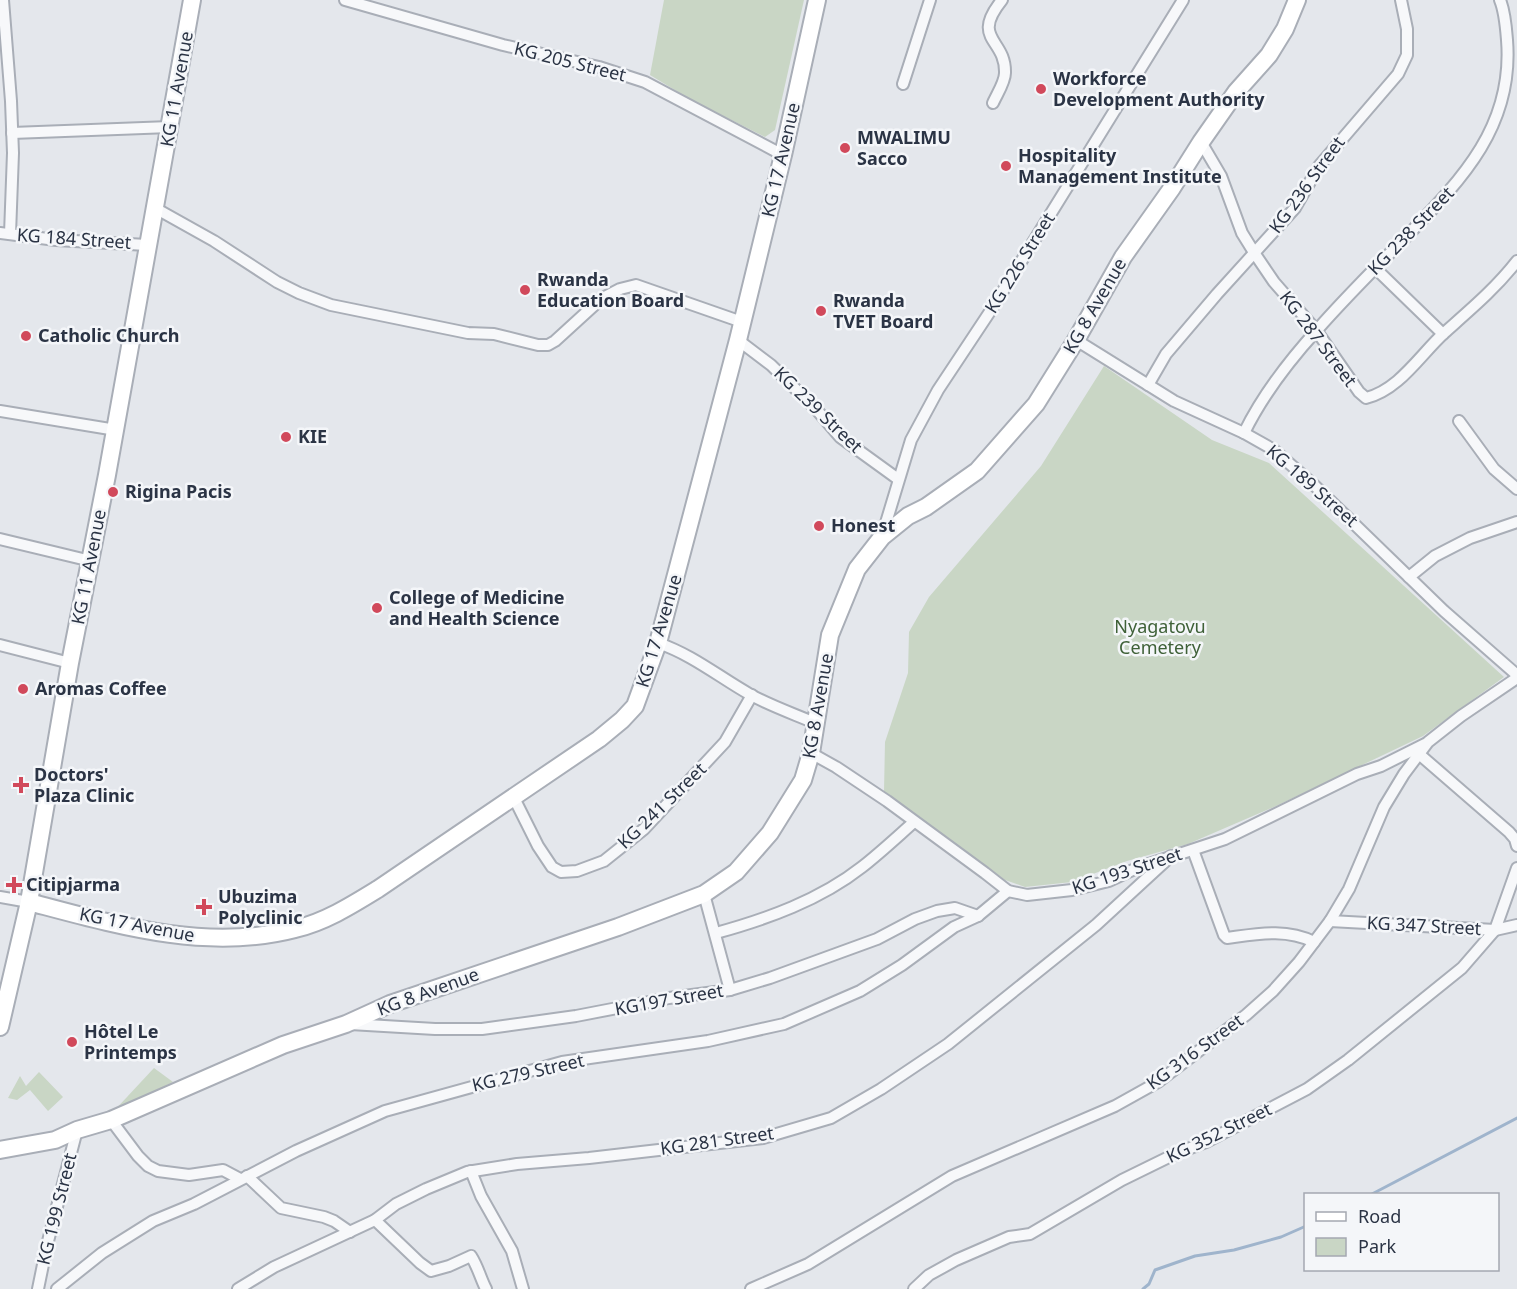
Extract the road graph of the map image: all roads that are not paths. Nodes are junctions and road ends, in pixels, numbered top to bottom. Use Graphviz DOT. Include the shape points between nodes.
graph roads {
  1 [pos="3,0"];
  2 [pos="192,0"];
  3 [pos="345,0"];
  4 [pos="817,0"];
  5 [pos="930,0"];
  6 [pos="1002,0"];
  7 [pos="1183,0"];
  8 [pos="1296,0"];
  9 [pos="1401,0"];
  10 [pos="1500,0"];
  11 [pos="903,84"];
  12 [pos="993,103"];
  13 [pos="170,127"];
  14 [pos="12,133"];
  15 [pos="1201,142"];
  16 [pos="783,155"];
  17 [pos="155,208"];
  18 [pos="5,234"];
  19 [pos="147,245"];
  20 [pos="1254,254"];
  21 [pos="1517,261"];
  22 [pos="1375,268"];
  23 [pos="741,322"];
  24 [pos="1316,330"];
  25 [pos="1443,334"];
  26 [pos="738,340"];
  27 [pos="1076,340"];
  28 [pos="1148,385"];
  29 [pos="0,411"];
  30 [pos="1459,421"];
  31 [pos="116,430"];
  32 [pos="1244,433"];
  33 [pos="898,479"];
  34 [pos="1517,489"];
  35 [pos="1517,522"];
  36 [pos="882,537"];
  37 [pos="0,539"];
  38 [pos="91,561"];
  39 [pos="1409,577"];
  40 [pos="658,643"];
  41 [pos="0,645"];
  42 [pos="70,663"];
  43 [pos="1517,676"];
  44 [pos="752,695"];
  45 [pos="815,723"];
  46 [pos="1428,742"];
  47 [pos="811,753"];
  48 [pos="1419,754"];
  49 [pos="513,796"];
  50 [pos="914,822"];
  51 [pos="1517,846"];
  52 [pos="1193,850"];
  53 [pos="1171,856"];
  54 [pos="1517,868"];
  55 [pos="1008,891"];
  56 [pos="704,894"];
  57 [pos="0,897"];
  58 [pos="29,902"];
  59 [pos="978,916"];
  60 [pos="1330,921"];
  61 [pos="1517,925"];
  62 [pos="1495,930"];
  63 [pos="716,933"];
  64 [pos="1314,942"];
  65 [pos="730,990"];
  66 [pos="1,1021"];
  67 [pos="346,1024"];
  68 [pos="111,1120"];
  69 [pos="77,1130"];
  70 [pos="0,1150"];
  71 [pos="471,1171"];
  72 [pos="243,1178"];
  73 [pos="375,1220"];
  74 [pos="350,1232"];
  75 [pos="38,1289"];
  76 [pos="57,1289"];
  77 [pos="238,1289"];
  78 [pos="486,1289"];
  79 [pos="523,1289"];
  80 [pos="752,1289"];
  81 [pos="914,1289"];
  1 -- 14 [label="street"];
  2 -- 13 [label="street, KG 11 Avenue"];
  3 -- 16 [label="street, KG 205 Street" via="645,82"];
  4 -- 16 [label="street, KG 17 Avenue"];
  5 -- 11 [label="street"];
  6 -- 12 [label="street" via="989,21 989,33 1005,75"];
  7 -- 33 [label="street, KG 226 Street" via="938,390 911,440"];
  8 -- 15 [label="street, KG 8 Avenue" via="1286,29 1269,55 1236,92"];
  9 -- 20 [label="street, KG 236 Street" via="1407,55 1398,74 1334,146 1295,208"];
  10 -- 22 [label="street, KG 238 Street" via="1509,62 1490,133 1448,195"];
  13 -- 14 [label="street"];
  13 -- 17 [label="street, KG 11 Avenue"];
  14 -- 18 [label="street"];
  15 -- 20 [label="street, KG 287 Street" via="1221,176"];
  15 -- 27 [label="street, KG 8 Avenue" via="1123,257"];
  16 -- 23 [label="street, KG 17 Avenue"];
  17 -- 19 [label="street, KG 11 Avenue"];
  17 -- 23 [label="street" via="299,293 331,305 468,333 548,345 601,299 636,285"];
  18 -- 19 [label="street, KG 184 Street"];
  19 -- 31 [label="street, KG 11 Avenue"];
  20 -- 24 [label="street, KG 287 Street"];
  20 -- 28 [label="street, KG 236 Street" via="1166,354"];
  21 -- 25 [label="street" via="1476,307"];
  22 -- 24 [label="street, KG 238 Street"];
  22 -- 25 [label="street"];
  23 -- 26 [label="street, KG 17 Avenue"];
  24 -- 25 [label="street, KG 287 Street" via="1366,398 1387,390"];
  24 -- 32 [label="street, KG 238 Street" via="1275,379"];
  26 -- 33 [label="street, KG 239 Street" via="771,365 840,437"];
  26 -- 40 [label="street, KG 17 Avenue"];
  27 -- 28 [label="street, KG 189 Street"];
  27 -- 36 [label="street, KG 8 Avenue" via="1036,404 977,471"];
  28 -- 32 [label="street, KG 189 Street"];
  29 -- 31 [label="street"];
  30 -- 34 [label="street" via="1494,469"];
  31 -- 38 [label="street, KG 11 Avenue"];
  32 -- 39 [label="street, KG 189 Street" via="1274,450"];
  33 -- 36 [label="street, KG 226 Street"];
  35 -- 39 [label="street" via="1470,538 1435,556"];
  36 -- 45 [label="street, KG 8 Avenue" via="857,569 831,635"];
  37 -- 38 [label="street"];
  38 -- 42 [label="street, KG 11 Avenue"];
  39 -- 43 [label="street, KG 189 Street"];
  40 -- 44 [label="street" via="702,663"];
  40 -- 49 [label="street, KG 17 Avenue" via="635,706 622,720"];
  41 -- 42 [label="street"];
  42 -- 58 [label="street, KG 11 Avenue"];
  43 -- 46 [label="street, KG 316 Street"];
  44 -- 45 [label="street"];
  44 -- 49 [label="street, KG 241 Street" via="718,750 644,829 604,861 577,871 561,872 552,867"];
  45 -- 47 [label="street, KG 8 Avenue"];
  46 -- 48 [label="street, KG 316 Street"];
  46 -- 52 [label="street, KG 193 Street" via="1225,839"];
  47 -- 50 [label="street"];
  47 -- 56 [label="street, KG 8 Avenue" via="803,780 770,833 736,872"];
  48 -- 51 [label="street" via="1509,832"];
  48 -- 60 [label="street, KG 316 Street" via="1384,807"];
  49 -- 58 [label="street, KG 17 Avenue" via="350,907 297,929 229,939 206,938 114,924"];
  50 -- 55 [label="street"];
  50 -- 63 [label="street" via="861,868 819,894 762,920"];
  52 -- 53 [label="street, KG 193 Street"];
  52 -- 64 [label="street" via="1227,938 1284,933"];
  53 -- 55 [label="street, KG 193 Street" via="1109,881 1072,890 1027,895"];
  53 -- 71 [label="street, KG 281 Street" via="1096,926 948,1044 831,1118 763,1138"];
  54 -- 62 [label="street"];
  55 -- 59 [label="street, KG 279 Street"];
  56 -- 63 [label="street"];
  56 -- 67 [label="street, KG 8 Avenue" via="390,1004"];
  57 -- 58 [label="street"];
  58 -- 66 [label="street, KG 11 Avenue"];
  59 -- 65 [label="street, KG197 Street" via="955,908 937,911 877,939"];
  59 -- 72 [label="street, KG 279 Street" via="954,927 860,991 784,1024 708,1041 562,1062 408,1103"];
  60 -- 62 [label="street, KG 347 Street"];
  60 -- 64 [label="street, KG 316 Street"];
  61 -- 62 [label="street, KG 347 Street"];
  62 -- 81 [label="street, KG 352 Street" via="1462,969 1307,1089 1122,1180 1030,1234 1009,1237 956,1260"];
  63 -- 65 [label="street"];
  64 -- 80 [label="street, KG 316 Street" via="1273,991 1158,1082 1075,1125 952,1176 808,1264"];
  65 -- 67 [label="street, KG197 Street" via="482,1029"];
  67 -- 68 [label="street, KG 8 Avenue" via="283,1045"];
  68 -- 69 [label="street, KG 8 Avenue"];
  68 -- 72 [label="street" via="138,1156 158,1171 189,1174 223,1170"];
  69 -- 70 [label="street, KG 8 Avenue" via="55,1140"];
  69 -- 75 [label="street, KG 199 Street"];
  71 -- 73 [label="street, KG 281 Street" via="396,1204"];
  71 -- 79 [label="street" via="512,1251"];
  72 -- 74 [label="street" via="281,1208 324,1217"];
  72 -- 76 [label="street, KG 279 Street" via="153,1221 102,1253"];
  73 -- 74 [label="street, KG 281 Street"];
  73 -- 78 [label="street" via="431,1271 471,1256"];
  74 -- 77 [label="street, KG 281 Street" via="274,1267"];
}
